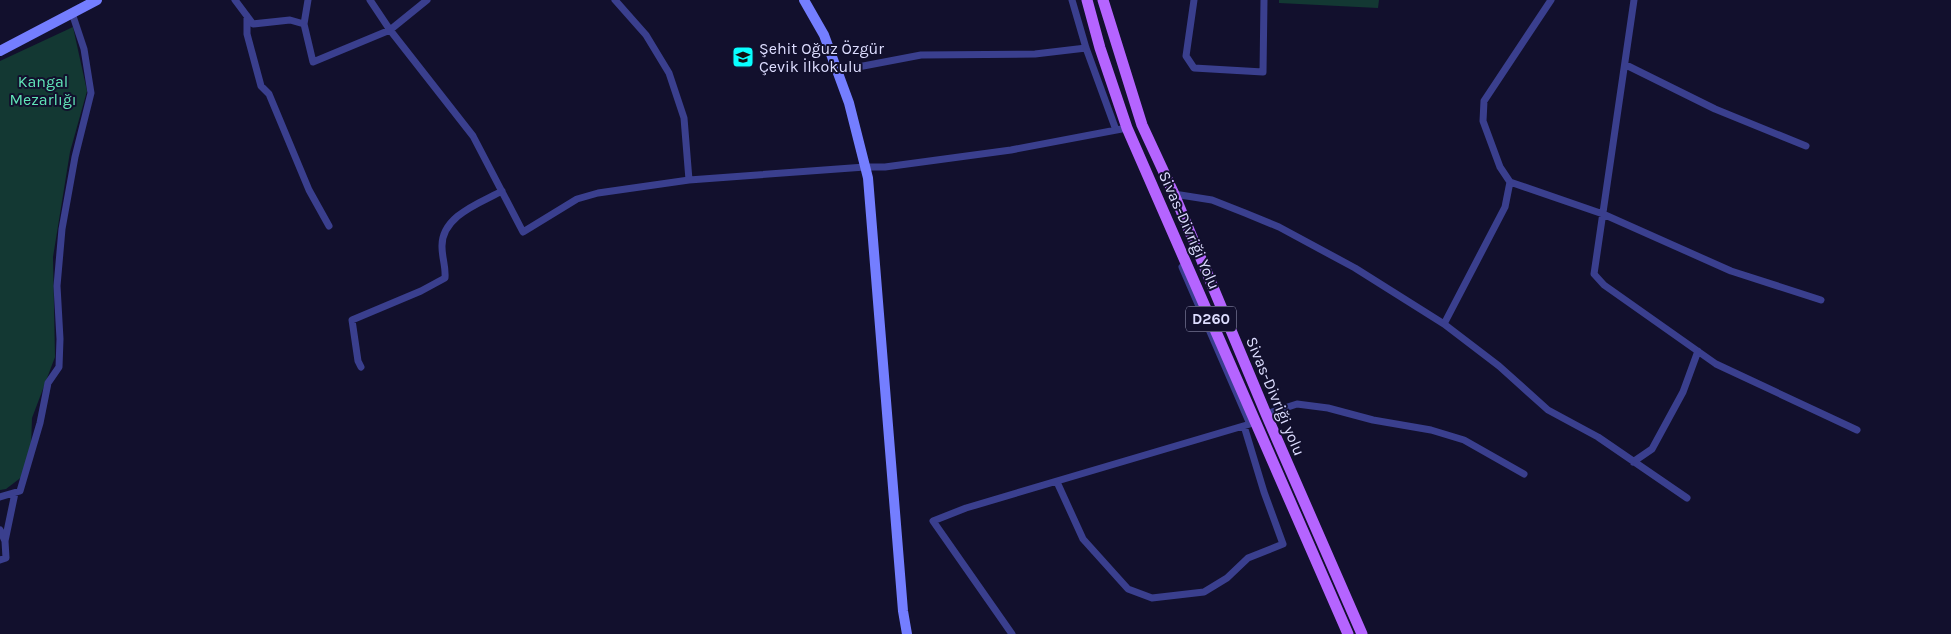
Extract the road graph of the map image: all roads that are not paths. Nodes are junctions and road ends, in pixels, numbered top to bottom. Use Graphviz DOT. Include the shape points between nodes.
graph roads {
  1 [pos="235,0"];
  2 [pos="308,0"];
  3 [pos="370,0"];
  4 [pos="427,0"];
  5 [pos="615,0"];
  6 [pos="804,0"];
  7 [pos="1072,0"];
  8 [pos="1087,0"];
  9 [pos="1103,0"];
  10 [pos="1194,0"];
  11 [pos="1264,0"];
  12 [pos="1551,0"];
  13 [pos="1634,0"];
  14 [pos="92,1"];
  15 [pos="72,13"];
  16 [pos="247,16"];
  17 [pos="304,24"];
  18 [pos="390,30"];
  19 [pos="1086,48"];
  20 [pos="0,51"];
  21 [pos="1626,65"];
  22 [pos="837,71"];
  23 [pos="1122,129"];
  24 [pos="1806,146"];
  25 [pos="865,167"];
  26 [pos="689,180"];
  27 [pos="1510,182"];
  28 [pos="502,191"];
  29 [pos="1174,194"];
  30 [pos="1603,214"];
  31 [pos="328,226"];
  32 [pos="1821,300"];
  33 [pos="1444,324"];
  34 [pos="1698,351"];
  35 [pos="361,367"];
  36 [pos="1266,414"];
  37 [pos="1244,426"];
  38 [pos="1857,430"];
  39 [pos="1633,462"];
  40 [pos="1524,474"];
  41 [pos="1057,482"];
  42 [pos="15,493"];
  43 [pos="0,497"];
  44 [pos="1687,498"];
  45 [pos="0,530"];
  46 [pos="5,542"];
  47 [pos="0,560"];
  48 [pos="907,634"];
  49 [pos="1012,634"];
  50 [pos="1348,634"];
  51 [pos="1362,634"];
  1 -- 16 [label="street"];
  2 -- 17 [label="street"];
  3 -- 18 [label="street"];
  4 -- 18 [label="street"];
  5 -- 26 [label="street" via="646,35 669,73 684,118"];
  6 -- 22 [label="street" via="824,35"];
  7 -- 19 [label="street"];
  8 -- 23 [label="main road, Sivas-Divriği Yolu / D260"];
  9 -- 29 [label="main road, Sivas-Divriği yolu / D260" via="1142,126"];
  10 -- 11 [label="street" via="1186,56 1194,68 1263,72"];
  12 -- 27 [label="street" via="1484,101 1483,120 1500,167"];
  13 -- 21 [label="street"];
  14 -- 15 [label="street"];
  15 -- 20 [label="street"];
  15 -- 42 [label="street" via="84,49 91,93 62,229 57,286 59,367 48,382 20,491"];
  16 -- 17 [label="street" via="253,24 290,20"];
  16 -- 31 [label="street" via="247,34 261,86 269,94 309,190"];
  17 -- 18 [label="street" via="313,62"];
  18 -- 28 [label="street" via="473,136"];
  19 -- 22 [label="street" via="1035,54 920,54"];
  19 -- 23 [label="street"];
  21 -- 24 [label="street" via="1715,109"];
  21 -- 30 [label="street"];
  22 -- 25 [label="street" via="849,102"];
  23 -- 25 [label="street" via="1010,150"];
  23 -- 37 [label="street" via="1250,424"];
  23 -- 50 [label="main road, Sivas-Divriği Yolu / D260"];
  25 -- 26 [label="street"];
  25 -- 48 [label="street"];
  26 -- 28 [label="street" via="584,197 523,232"];
  27 -- 30 [label="street"];
  27 -- 33 [label="street" via="1505,207"];
  28 -- 35 [label="street" via="454,218 444,233 445,278 352,320"];
  29 -- 33 [label="street" via="1212,200 1279,227 1355,268"];
  29 -- 36 [label="main road, Sivas-Divriği yolu / D260"];
  30 -- 32 [label="street" via="1731,271"];
  30 -- 34 [label="street" via="1594,274 1604,285"];
  33 -- 39 [label="street" via="1499,366 1548,410 1598,437"];
  34 -- 38 [label="street" via="1716,364"];
  34 -- 39 [label="street" via="1683,392 1652,449"];
  36 -- 40 [label="street" via="1297,404 1431,430 1464,440"];
  36 -- 51 [label="main road, Sivas-Divriği yolu / D260"];
  37 -- 41 [label="street"];
  37 -- 41 [label="street" via="1283,544 1248,558 1227,578 1204,592 1152,598 1128,589 1083,539"];
  39 -- 44 [label="street"];
  41 -- 49 [label="street" via="966,508 933,521"];
  42 -- 43 [label="street"];
  42 -- 46 [label="street"];
  45 -- 46 [label="street"];
  46 -- 47 [label="street" via="6,558"];
}
